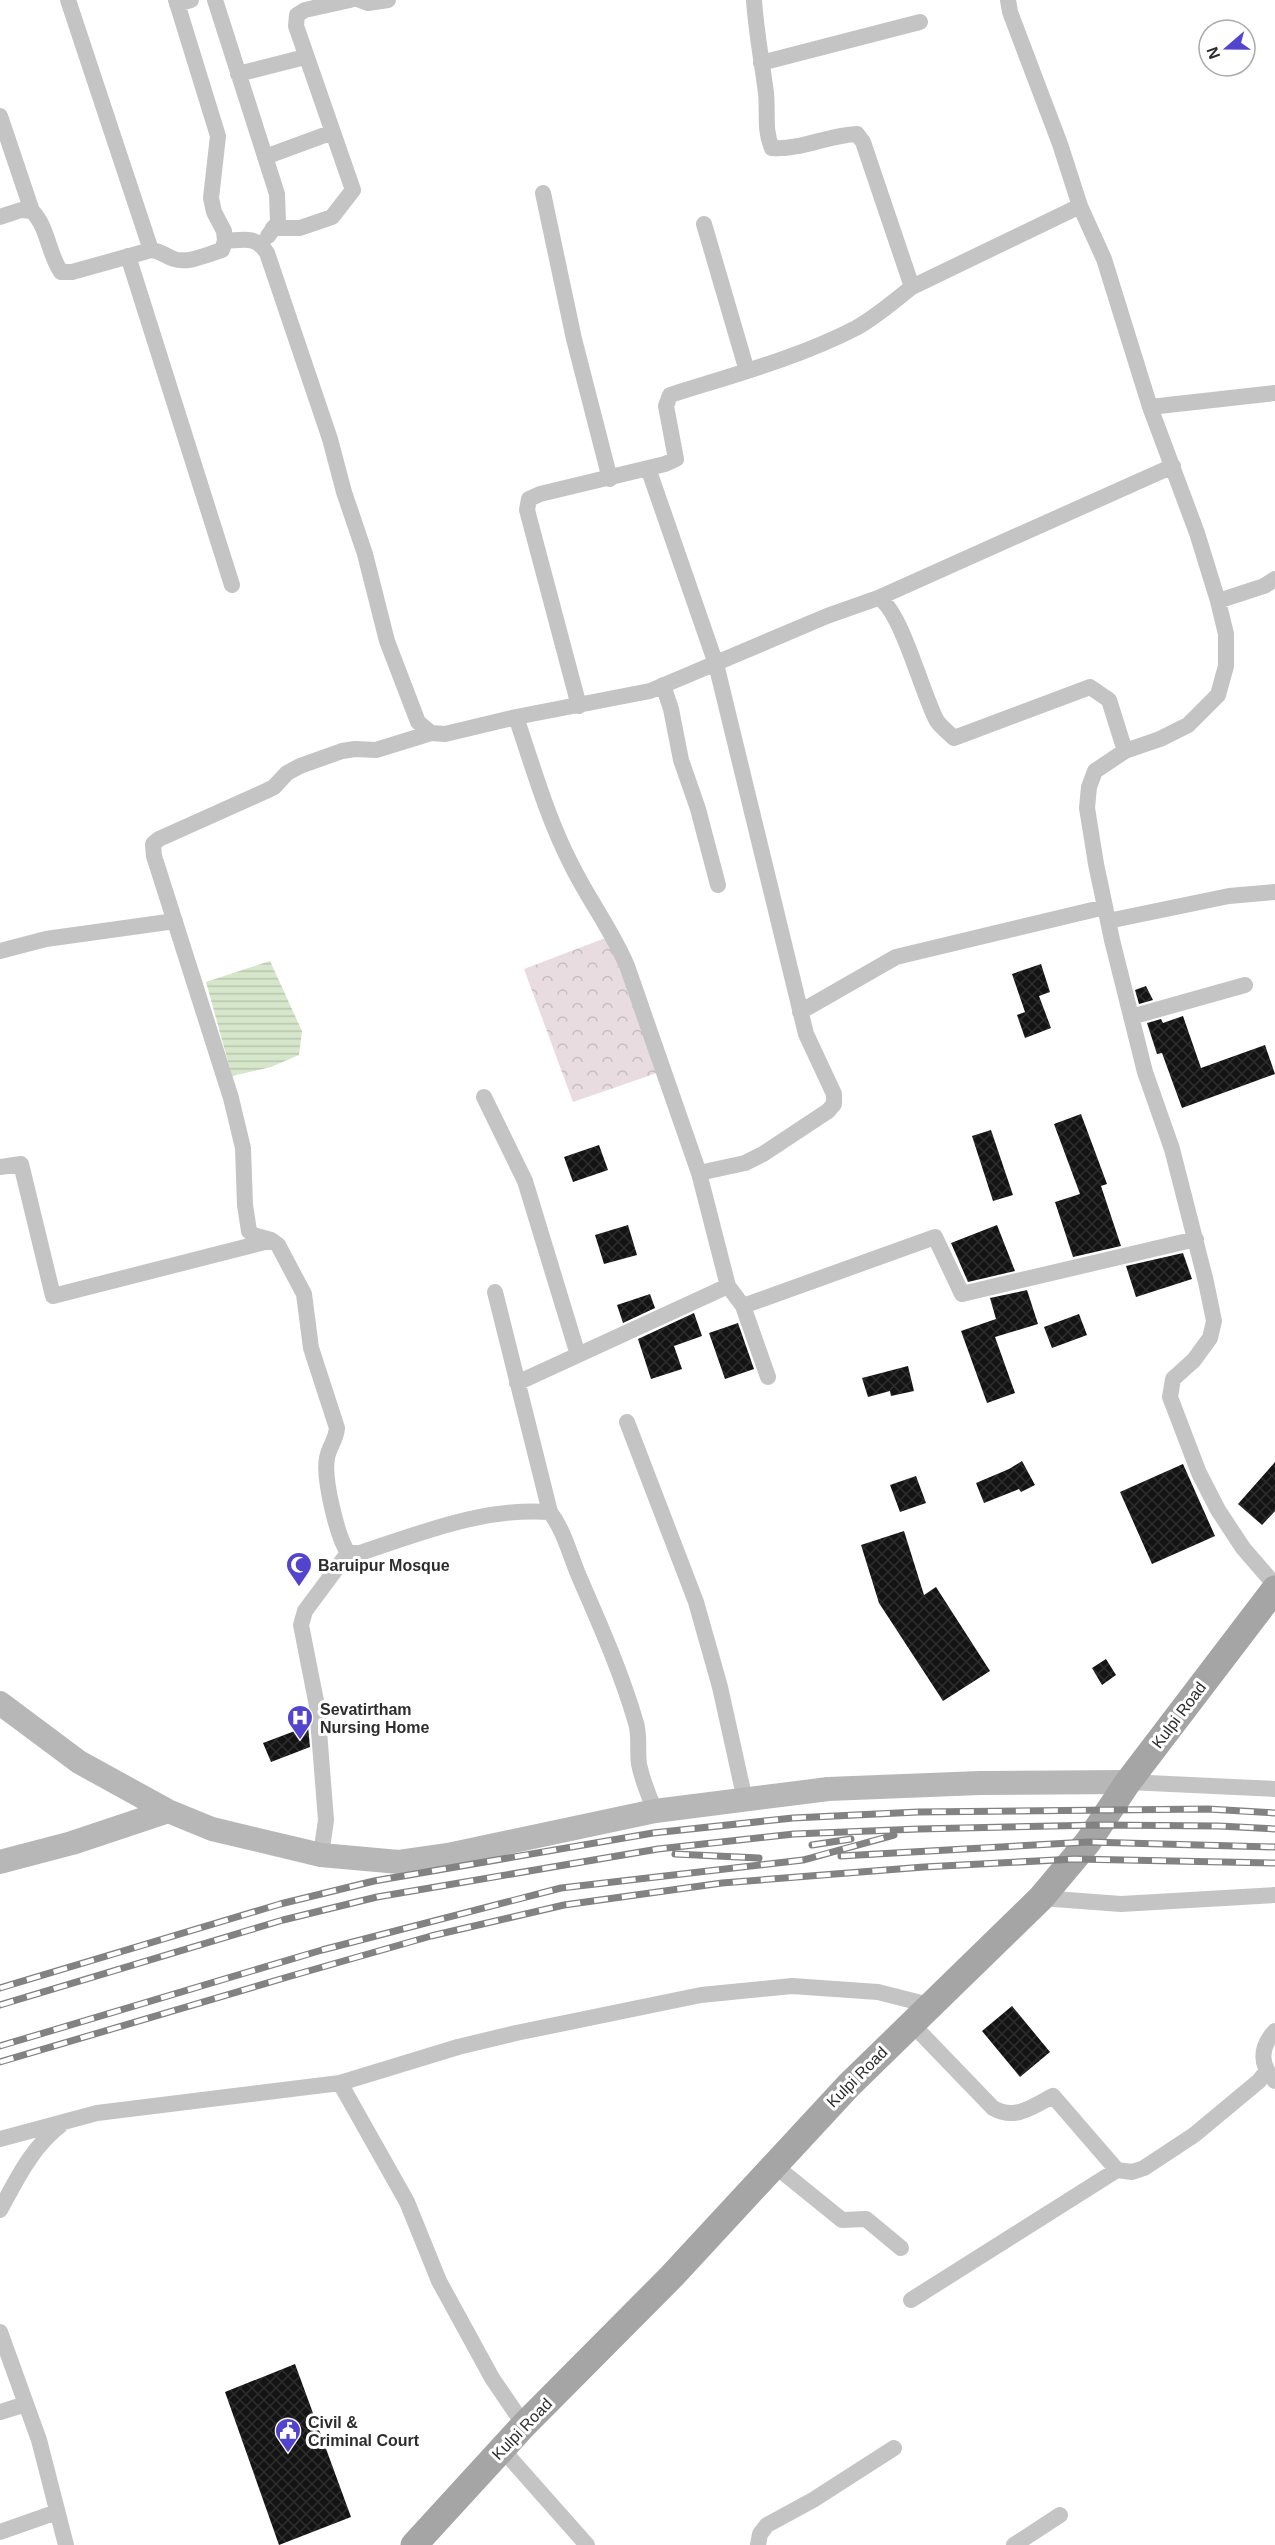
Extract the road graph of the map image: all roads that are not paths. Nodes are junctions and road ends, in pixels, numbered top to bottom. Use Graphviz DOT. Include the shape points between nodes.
graph roads {
  1 [pos="68,0"];
  2 [pos="215,0"];
  3 [pos="289,0"];
  4 [pos="350,0"];
  5 [pos="360,0"];
  6 [pos="388,0"];
  7 [pos="754,0"];
  8 [pos="1008,0"];
  9 [pos="181,1"];
  10 [pos="297,15"];
  11 [pos="920,22"];
  12 [pos="305,57"];
  13 [pos="761,63"];
  14 [pos="238,74"];
  15 [pos="0,116"];
  16 [pos="333,132"];
  17 [pos="265,157"];
  18 [pos="543,193"];
  19 [pos="1080,206"];
  20 [pos="32,210"];
  21 [pos="0,217"];
  22 [pos="704,224"];
  23 [pos="273,228"];
  24 [pos="225,241"];
  25 [pos="262,244"];
  26 [pos="151,250"];
  27 [pos="128,256"];
  28 [pos="912,287"];
  29 [pos="747,371"];
  30 [pos="1275,393"];
  31 [pos="1150,406"];
  32 [pos="1173,466"];
  33 [pos="648,468"];
  34 [pos="610,479"];
  35 [pos="1275,579"];
  36 [pos="232,585"];
  37 [pos="878,598"];
  38 [pos="1218,601"];
  39 [pos="716,664"];
  40 [pos="663,685"];
  41 [pos="579,706"];
  42 [pos="516,717"];
  43 [pos="431,733"];
  44 [pos="1125,751"];
  45 [pos="718,885"];
  46 [pos="1275,892"];
  47 [pos="1106,914"];
  48 [pos="175,921"];
  49 [pos="0,951"];
  50 [pos="1245,985"];
  51 [pos="800,1012"];
  52 [pos="1131,1017"];
  53 [pos="484,1097"];
  54 [pos="0,1167"];
  55 [pos="699,1173"];
  56 [pos="1196,1239"];
  57 [pos="271,1240"];
  58 [pos="728,1286"];
  59 [pos="495,1292"];
  60 [pos="743,1306"];
  61 [pos="578,1355"];
  62 [pos="768,1377"];
  63 [pos="517,1383"];
  64 [pos="627,1422"];
  65 [pos="550,1512"];
  66 [pos="348,1553"];
  67 [pos="1275,1587"];
  68 [pos="0,1703"];
  69 [pos="1128,1782"];
  70 [pos="1275,1789"];
  71 [pos="745,1800"];
  72 [pos="168,1811"];
  73 [pos="655,1811"];
  74 [pos="321,1855"];
  75 [pos="0,1862"];
  76 [pos="1275,1895"];
  77 [pos="1041,1898"];
  78 [pos="920,2014"];
  79 [pos="1275,2031"];
  80 [pos="1270,2076"];
  81 [pos="340,2083"];
  82 [pos="70,2119"];
  83 [pos="0,2139"];
  84 [pos="774,2164"];
  85 [pos="1118,2170"];
  86 [pos="0,2210"];
  87 [pos="902,2248"];
  88 [pos="911,2300"];
  89 [pos="0,2332"];
  90 [pos="26,2404"];
  91 [pos="0,2412"];
  92 [pos="524,2425"];
  93 [pos="894,2448"];
  94 [pos="502,2449"];
  95 [pos="57,2512"];
  96 [pos="1060,2516"];
  97 [pos="0,2532"];
  98 [pos="418,2543"];
  99 [pos="66,2545"];
  100 [pos="587,2545"];
  101 [pos="758,2545"];
  102 [pos="1014,2545"];
  1 -- 26 [label="street"];
  2 -- 14 [label="street"];
  3 -- 10 [label="street"];
  4 -- 10 [label="street"];
  5 -- 6 [label="street"];
  7 -- 13 [label="street"];
  8 -- 19 [label="street"];
  9 -- 24 [label="street" via="217,130 211,198"];
  10 -- 12 [label="street" via="296,26"];
  11 -- 13 [label="street"];
  12 -- 14 [label="street"];
  12 -- 16 [label="street"];
  13 -- 28 [label="street" via="767,138 772,148 788,149 846,134 857,134 863,142"];
  14 -- 17 [label="street"];
  15 -- 20 [label="street"];
  16 -- 17 [label="street"];
  16 -- 23 [label="street" via="353,190 332,217 300,228"];
  17 -- 23 [label="street" via="279,207 278,222"];
  18 -- 34 [label="street" via="574,339"];
  19 -- 28 [label="street"];
  19 -- 31 [label="street" via="1104,259"];
  20 -- 21 [label="street"];
  20 -- 27 [label="street" via="62,272"];
  22 -- 29 [label="street"];
  23 -- 25 [label="street"];
  24 -- 25 [label="street" via="252,240"];
  24 -- 26 [label="street" via="222,250 180,260"];
  25 -- 43 [label="street" via="330,439 393,660 418,722"];
  26 -- 27 [label="street"];
  27 -- 36 [label="street"];
  28 -- 29 [label="street" via="857,327 804,352"];
  29 -- 33 [label="street" via="670,395 666,406 676,459"];
  30 -- 31 [label="street"];
  31 -- 32 [label="street"];
  32 -- 37 [label="street"];
  32 -- 38 [label="street"];
  33 -- 34 [label="street"];
  33 -- 39 [label="street"];
  34 -- 41 [label="street" via="540,494 529,499 527,510"];
  35 -- 38 [label="street"];
  37 -- 39 [label="street"];
  37 -- 44 [label="street" via="896,621 938,722 954,738 1090,687 1109,700"];
  38 -- 44 [label="street" via="1226,634 1226,666 1218,695 1188,725"];
  39 -- 40 [label="street"];
  39 -- 51 [label="street"];
  40 -- 41 [label="street"];
  40 -- 45 [label="street"];
  41 -- 42 [label="street"];
  42 -- 43 [label="street" via="446,734"];
  42 -- 55 [label="street" via="553,826 627,966"];
  43 -- 48 [label="street" via="376,750 342,752 300,766 266,791 159,838 153,844 154,856"];
  44 -- 47 [label="street" via="1095,771 1089,787 1088,808"];
  46 -- 47 [label="street"];
  47 -- 51 [label="street" via="896,957"];
  47 -- 52 [label="street"];
  48 -- 49 [label="street" via="46,939"];
  48 -- 57 [label="street" via="243,1148 246,1223 253,1235"];
  50 -- 52 [label="street"];
  51 -- 55 [label="street" via="809,1043 834,1094 834,1104 763,1154"];
  52 -- 56 [label="street"];
  53 -- 61 [label="street" via="527,1187"];
  54 -- 57 [label="street" via="21,1164 53,1296"];
  55 -- 58 [label="street"];
  56 -- 60 [label="street" via="962,1294 935,1237"];
  56 -- 67 [label="street" via="1214,1321 1210,1338 1194,1360 1173,1378 1170,1396 1198,1473 1218,1510"];
  57 -- 66 [label="street" via="288,1261 304,1294 311,1348 337,1428 326,1461 336,1523"];
  58 -- 60 [label="street"];
  58 -- 61 [label="street"];
  59 -- 63 [label="street"];
  60 -- 62 [label="street"];
  61 -- 63 [label="street"];
  63 -- 65 [label="street"];
  64 -- 71 [label="street" via="696,1602"];
  65 -- 66 [label="street" via="485,1516 360,1553"];
  65 -- 73 [label="street" via="564,1534 631,1708 644,1785"];
  66 -- 74 [label="street" via="305,1611 301,1625 318,1718 326,1820"];
  67 -- 69 [label="main road, Kulpi Road"];
  68 -- 72 [label="main road" via="79,1762"];
  69 -- 70 [label="street"];
  69 -- 71 [label="main road" via="874,1786"];
  69 -- 77 [label="main road, Kulpi Road" via="1094,1833"];
  71 -- 73 [label="main road"];
  72 -- 74 [label="main road" via="234,1836"];
  72 -- 75 [label="main road"];
  73 -- 74 [label="main road" via="418,1861"];
  76 -- 77 [label="street" via="1121,1904"];
  77 -- 78 [label="main road, Kulpi Road"];
  78 -- 81 [label="street" via="878,1992 792,1986 701,1995 516,2033"];
  78 -- 84 [label="main road, Kulpi Road"];
  78 -- 85 [label="street" via="993,2108 1020,2113 1053,2096"];
  79 -- 80 [label="street" via="1266,2041 1263,2055"];
  80 -- 85 [label="street" via="1144,2168 1132,2172"];
  81 -- 82 [label="street"];
  81 -- 92 [label="street" via="407,2202 439,2281 492,2378"];
  82 -- 83 [label="street"];
  82 -- 86 [label="street" via="46,2137 28,2158"];
  84 -- 87 [label="street" via="842,2220 866,2219"];
  84 -- 92 [label="main road, Kulpi Road" via="672,2276"];
  85 -- 88 [label="street"];
  89 -- 90 [label="street"];
  90 -- 91 [label="street"];
  90 -- 95 [label="street"];
  92 -- 94 [label="main road, Kulpi Road"];
  93 -- 101 [label="street" via="767,2525"];
  94 -- 98 [label="main road, Kulpi Road"];
  94 -- 100 [label="street"];
  95 -- 97 [label="street"];
  95 -- 99 [label="street"];
  96 -- 102 [label="street"];
}
